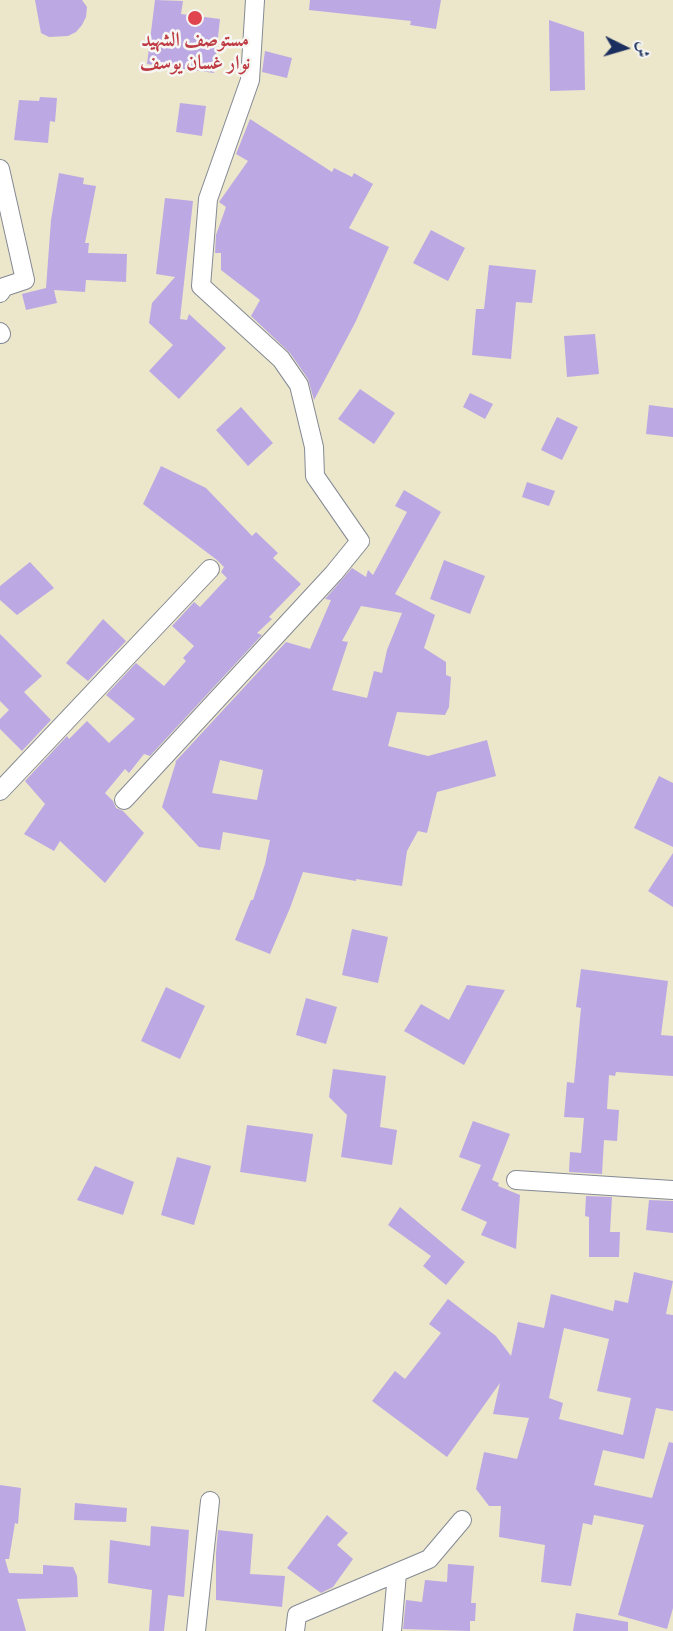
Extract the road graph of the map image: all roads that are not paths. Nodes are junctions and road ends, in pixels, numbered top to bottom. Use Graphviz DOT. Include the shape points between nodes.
graph roads {
  1 [pos="255,0"];
  2 [pos="0,169"];
  3 [pos="0,293"];
  4 [pos="210,569"];
  5 [pos="0,792"];
  6 [pos="124,800"];
  7 [pos="516,1180"];
  8 [pos="673,1190"];
  9 [pos="210,1501"];
  10 [pos="462,1520"];
  11 [pos="398,1573"];
  12 [pos="195,1631"];
  13 [pos="295,1631"];
  14 [pos="392,1631"];
  1 -- 6 [label="street" via="249,80 208,199 201,286 281,359 299,385 314,447 315,476 360,541"];
  2 -- 3 [label="street" via="25,280"];
  4 -- 5 [label="street"];
  7 -- 8 [label="street"];
  9 -- 12 [label="street"];
  10 -- 11 [label="street" via="429,1559"];
  11 -- 13 [label="street" via="297,1615"];
  11 -- 14 [label="street"];
}
